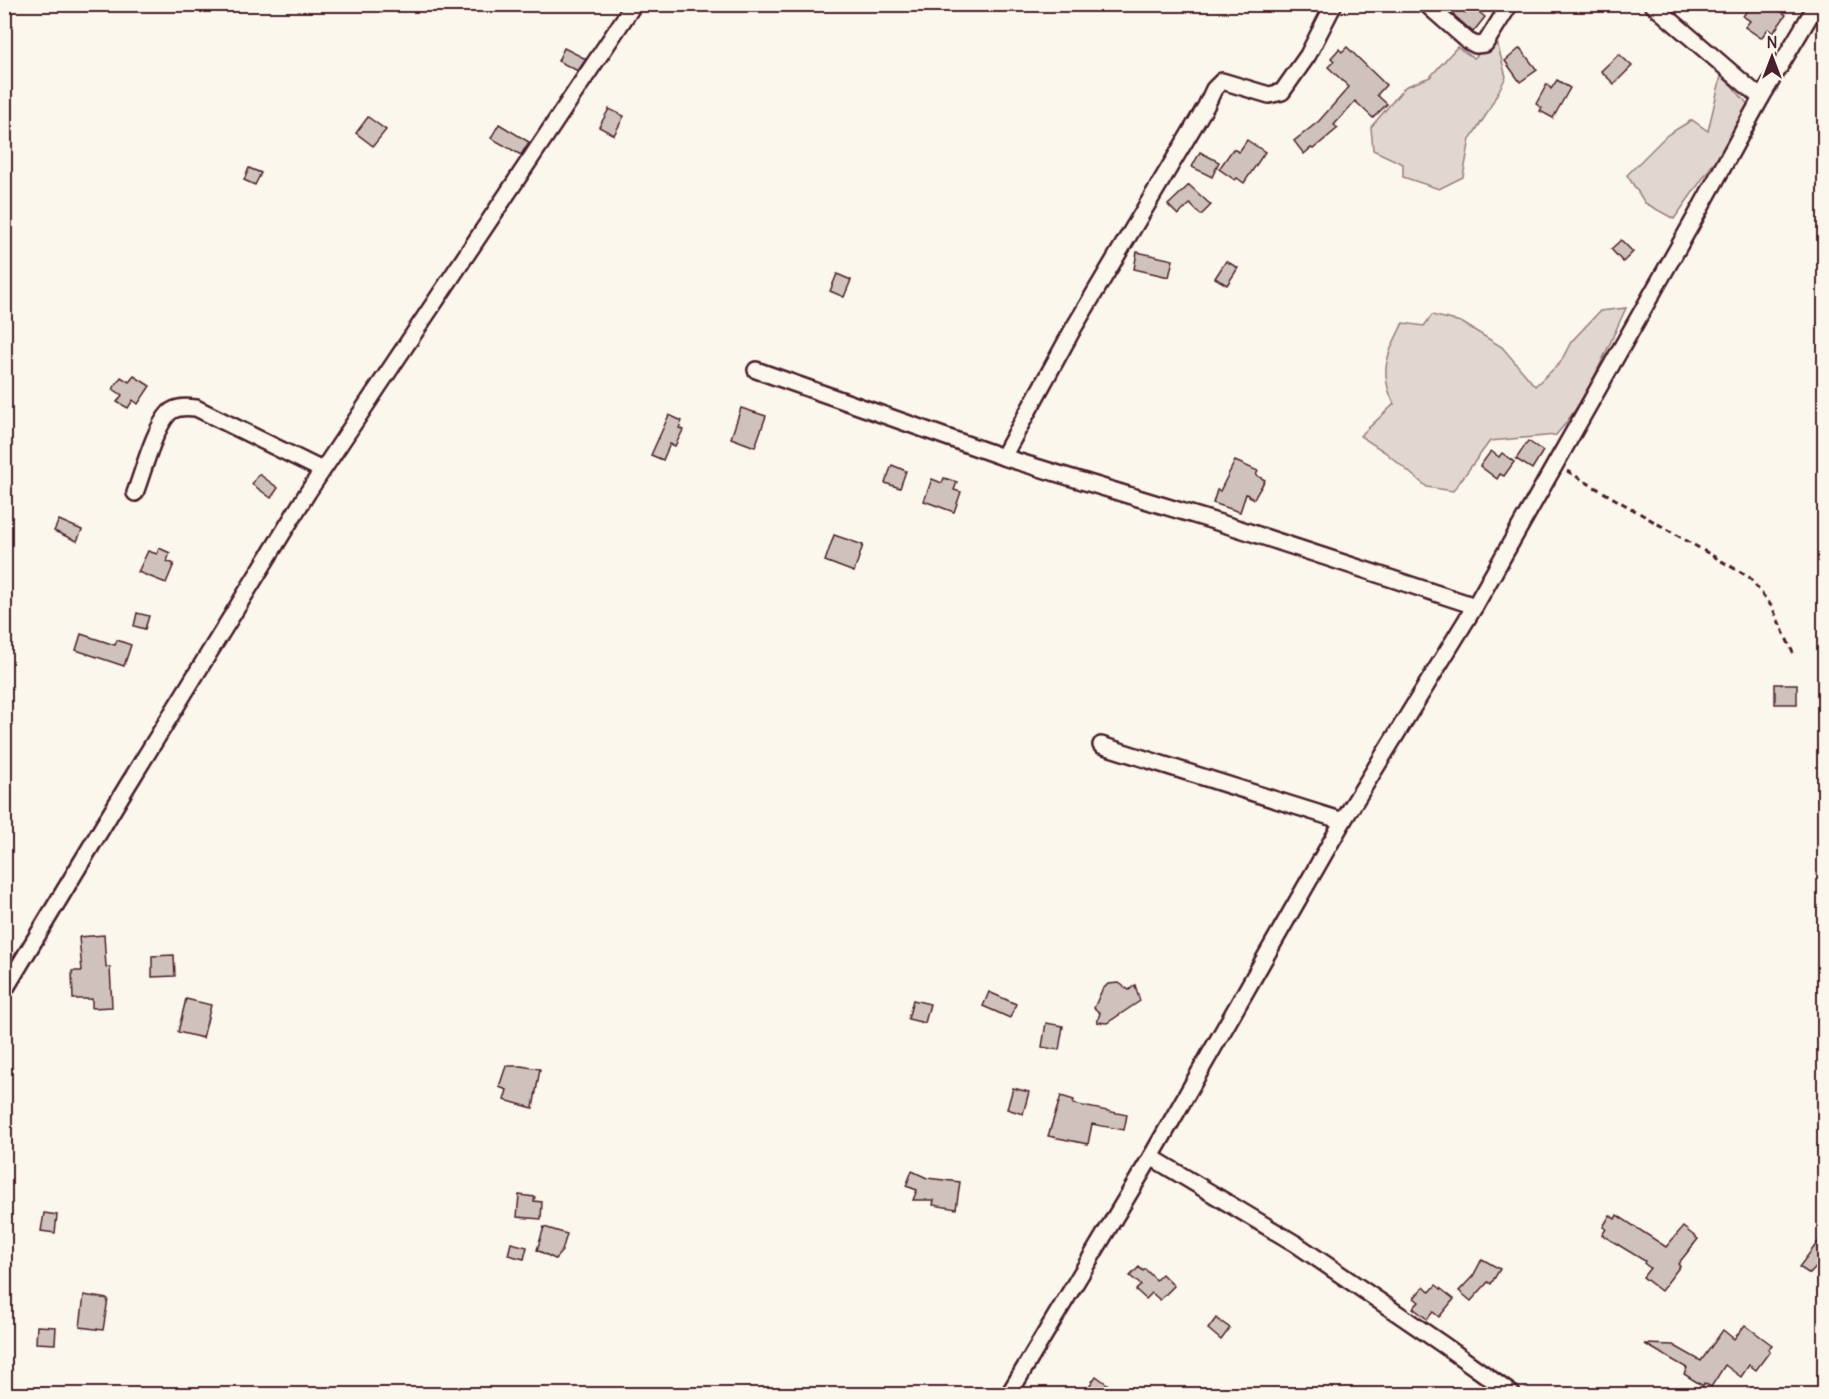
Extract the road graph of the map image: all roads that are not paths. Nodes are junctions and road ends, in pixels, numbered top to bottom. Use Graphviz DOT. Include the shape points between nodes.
graph roads {
  1 [pos="634,4"];
  2 [pos="1334,4"];
  3 [pos="1426,4"];
  4 [pos="1510,4"];
  5 [pos="1652,4"];
  6 [pos="1817,4"];
  7 [pos="1761,98"];
  8 [pos="756,370"];
  9 [pos="1003,457"];
  10 [pos="322,470"];
  11 [pos="135,493"];
  12 [pos="1475,606"];
  13 [pos="1101,745"];
  14 [pos="1343,821"];
  15 [pos="4,991"];
  16 [pos="1151,1157"];
  17 [pos="1010,1395"];
  18 [pos="1512,1395"];
  1 -- 10 [label="street"];
  2 -- 9 [label="street" via="1308,55 1282,92 1269,95 1222,81 1214,88"];
  3 -- 4 [label="street" via="1476,45 1485,44"];
  5 -- 7 [label="street"];
  6 -- 7 [label="street"];
  7 -- 12 [label="street"];
  8 -- 9 [label="street"];
  9 -- 12 [label="street"];
  10 -- 11 [label="street" via="196,408 182,407 170,412 156,435"];
  10 -- 15 [label="street"];
  12 -- 14 [label="street"];
  13 -- 14 [label="street"];
  14 -- 16 [label="street"];
  16 -- 17 [label="street"];
  16 -- 18 [label="street" via="1296,1245"];
}
